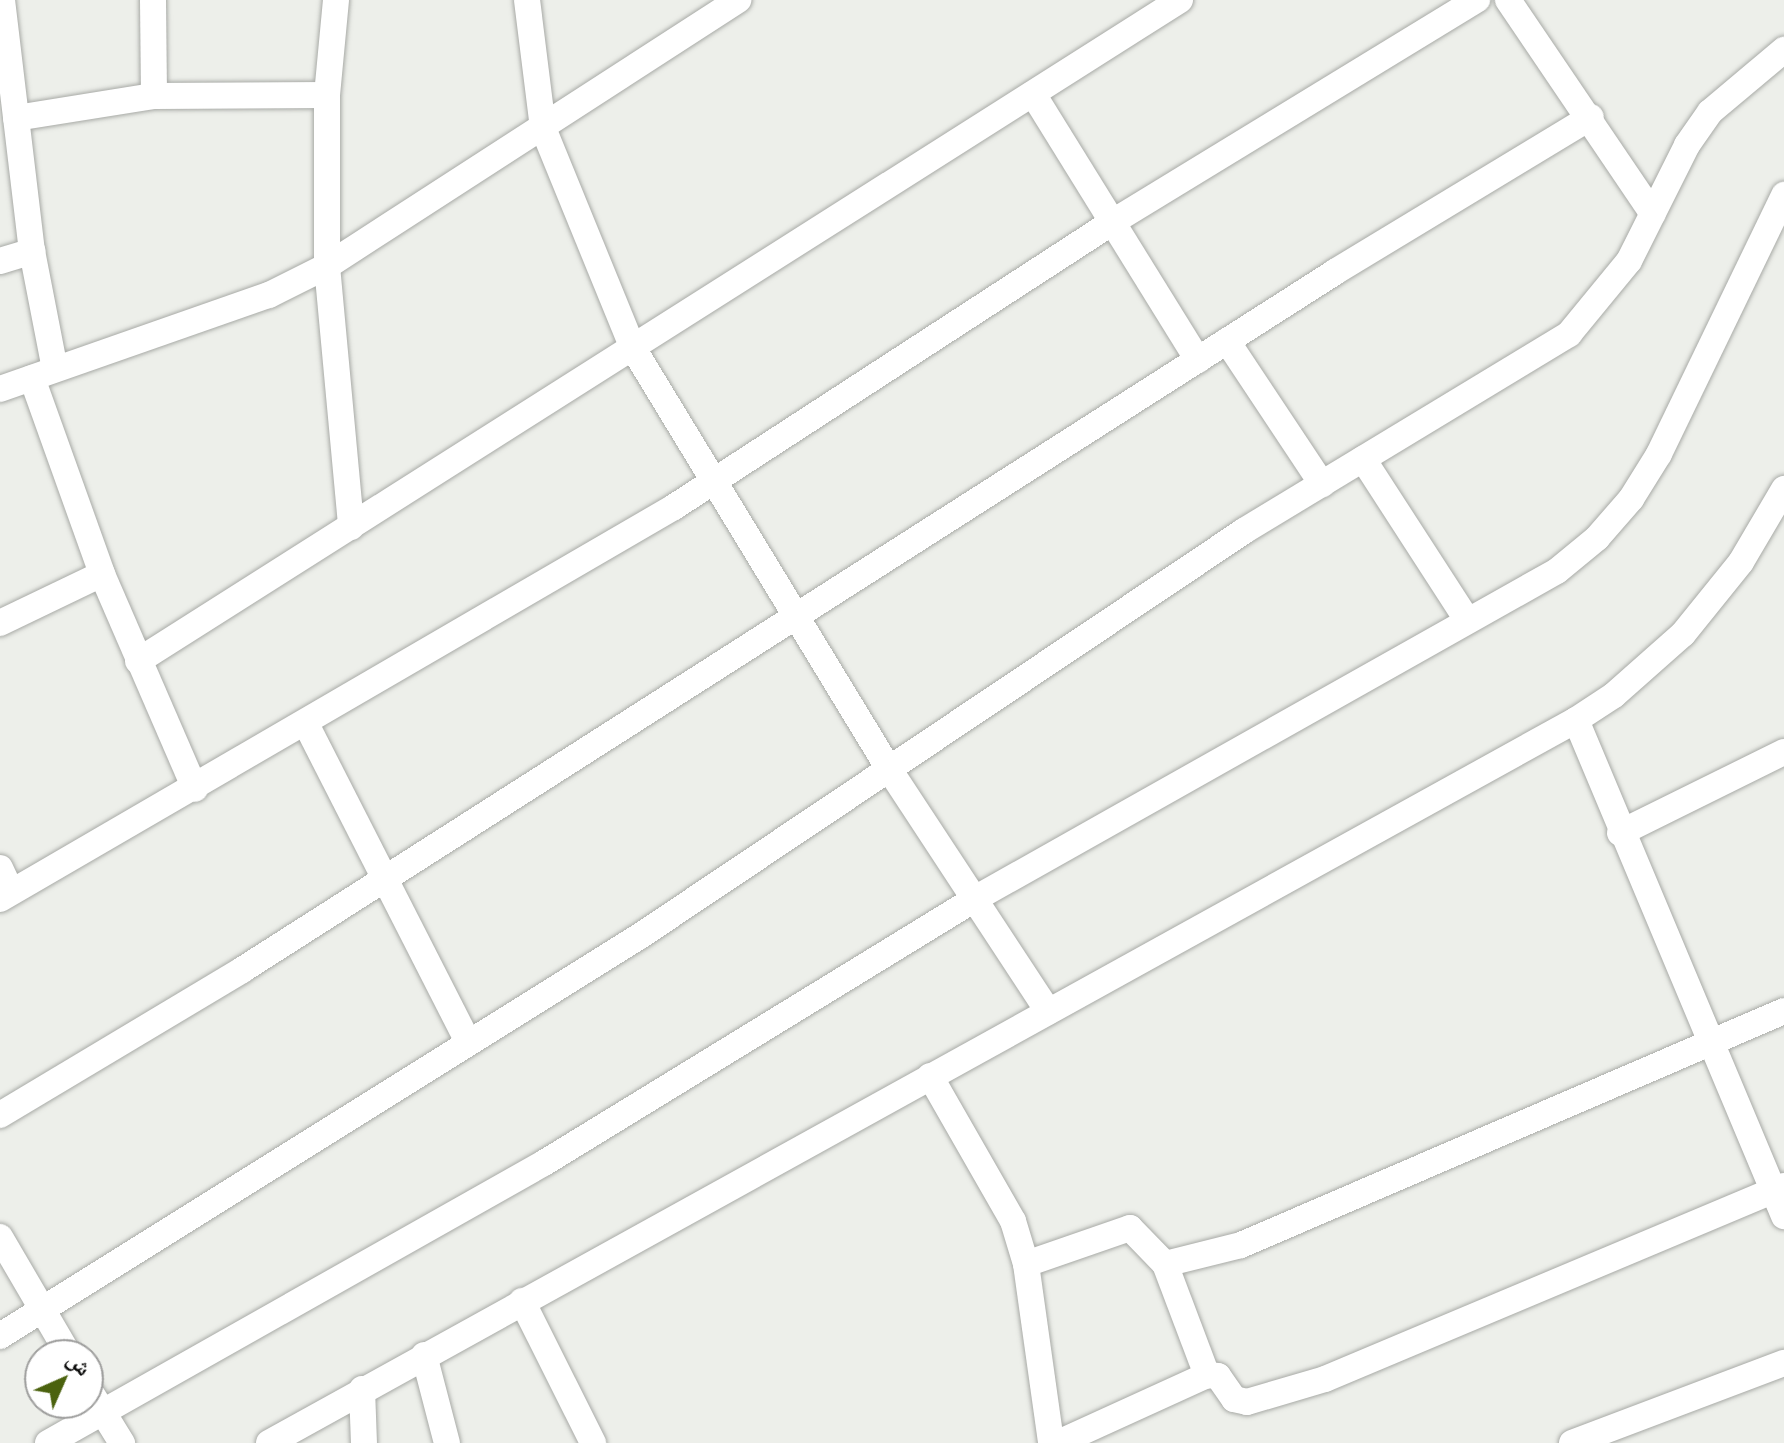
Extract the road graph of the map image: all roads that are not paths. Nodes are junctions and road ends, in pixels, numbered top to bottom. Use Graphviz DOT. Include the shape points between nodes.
graph roads {
  1 [pos="2,0"];
  2 [pos="153,0"];
  3 [pos="336,0"];
  4 [pos="527,0"];
  5 [pos="738,0"];
  6 [pos="1180,0"];
  7 [pos="1477,0"];
  8 [pos="1508,0"];
  9 [pos="4,41"];
  10 [pos="1784,50"];
  11 [pos="1033,94"];
  12 [pos="327,95"];
  13 [pos="154,96"];
  14 [pos="1591,117"];
  15 [pos="16,118"];
  16 [pos="543,128"];
  17 [pos="1784,195"];
  18 [pos="1653,214"];
  19 [pos="1111,223"];
  20 [pos="32,251"];
  21 [pos="0,261"];
  22 [pos="327,266"];
  23 [pos="1227,341"];
  24 [pos="633,348"];
  25 [pos="1198,360"];
  26 [pos="44,374"];
  27 [pos="0,389"];
  28 [pos="1363,459"];
  29 [pos="716,480"];
  30 [pos="1322,484"];
  31 [pos="1784,489"];
  32 [pos="351,527"];
  33 [pos="102,574"];
  34 [pos="798,615"];
  35 [pos="1467,620"];
  36 [pos="0,623"];
  37 [pos="138,661"];
  38 [pos="1576,720"];
  39 [pos="306,724"];
  40 [pos="1784,752"];
  41 [pos="889,769"];
  42 [pos="195,789"];
  43 [pos="1620,833"];
  44 [pos="0,868"];
  45 [pos="387,878"];
  46 [pos="6,895"];
  47 [pos="978,897"];
  48 [pos="1048,1011"];
  49 [pos="1784,1011"];
  50 [pos="468,1042"];
  51 [pos="1712,1043"];
  52 [pos="930,1076"];
  53 [pos="0,1115"];
  54 [pos="1779,1189"];
  55 [pos="1784,1216"];
  56 [pos="0,1237"];
  57 [pos="1026,1264"];
  58 [pos="1165,1264"];
  59 [pos="522,1301"];
  60 [pos="42,1310"];
  61 [pos="0,1336"];
  62 [pos="59,1339"];
  63 [pos="424,1355"];
  64 [pos="1784,1363"];
  65 [pos="1207,1375"];
  66 [pos="362,1389"];
  67 [pos="104,1410"];
  68 [pos="104,1414"];
  69 [pos="88,1419"];
  70 [pos="48,1443"];
  71 [pos="122,1443"];
  72 [pos="269,1443"];
  73 [pos="364,1443"];
  74 [pos="447,1443"];
  75 [pos="593,1443"];
  76 [pos="1051,1443"];
  77 [pos="1058,1443"];
  78 [pos="1572,1443"];
  1 -- 9 [label="street"];
  2 -- 13 [label="street"];
  3 -- 12 [label="street"];
  4 -- 16 [label="street"];
  5 -- 16 [label="street"];
  6 -- 11 [label="street"];
  7 -- 19 [label="street"];
  8 -- 14 [label="street"];
  9 -- 15 [label="street"];
  10 -- 18 [label="street" via="1710,112"];
  11 -- 19 [label="street"];
  11 -- 24 [label="street"];
  12 -- 13 [label="street"];
  12 -- 22 [label="street"];
  13 -- 15 [label="street"];
  14 -- 18 [label="street"];
  14 -- 23 [label="street"];
  15 -- 20 [label="street"];
  16 -- 22 [label="street"];
  16 -- 24 [label="street"];
  17 -- 35 [label="street" via="1659,454 1631,499 1557,571"];
  18 -- 28 [label="street" via="1609,291 1569,334"];
  19 -- 25 [label="street"];
  19 -- 29 [label="street"];
  20 -- 21 [label="street"];
  20 -- 26 [label="street"];
  22 -- 26 [label="street" via="269,295"];
  22 -- 32 [label="street"];
  23 -- 25 [label="street"];
  23 -- 30 [label="street"];
  24 -- 29 [label="street"];
  24 -- 32 [label="street"];
  25 -- 34 [label="street"];
  26 -- 27 [label="street"];
  26 -- 33 [label="street"];
  28 -- 30 [label="street"];
  28 -- 35 [label="street"];
  29 -- 34 [label="street"];
  29 -- 39 [label="street"];
  30 -- 41 [label="street"];
  31 -- 38 [label="street" via="1741,562 1683,634 1626,685"];
  32 -- 37 [label="street"];
  33 -- 36 [label="street"];
  33 -- 37 [label="street"];
  34 -- 41 [label="street"];
  34 -- 45 [label="street"];
  35 -- 47 [label="street"];
  37 -- 42 [label="street"];
  38 -- 43 [label="street"];
  38 -- 48 [label="street"];
  39 -- 42 [label="street"];
  39 -- 45 [label="street"];
  40 -- 43 [label="street"];
  41 -- 47 [label="street"];
  41 -- 50 [label="street"];
  42 -- 46 [label="street"];
  43 -- 51 [label="street"];
  44 -- 46 [label="street"];
  45 -- 50 [label="street"];
  45 -- 53 [label="street"];
  47 -- 48 [label="street"];
  47 -- 67 [label="street" via="544,1163"];
  48 -- 52 [label="street"];
  49 -- 51 [label="street"];
  50 -- 60 [label="street"];
  51 -- 54 [label="street"];
  51 -- 58 [label="street" via="1241,1245"];
  52 -- 57 [label="street" via="1013,1221"];
  52 -- 59 [label="street"];
  54 -- 55 [label="street"];
  54 -- 65 [label="street" via="1325,1379 1247,1402 1234,1399 1218,1376"];
  56 -- 60 [label="street"];
  57 -- 58 [label="street" via="1130,1228"];
  57 -- 76 [label="street"];
  58 -- 65 [label="street"];
  59 -- 63 [label="street"];
  59 -- 75 [label="street"];
  60 -- 61 [label="street"];
  60 -- 62 [label="street"];
  63 -- 66 [label="street"];
  63 -- 74 [label="street"];
  64 -- 78 [label="street"];
  65 -- 77 [label="street"];
  66 -- 72 [label="street"];
  66 -- 73 [label="street"];
  68 -- 71 [label="street"];
  69 -- 70 [label="street"];
}
